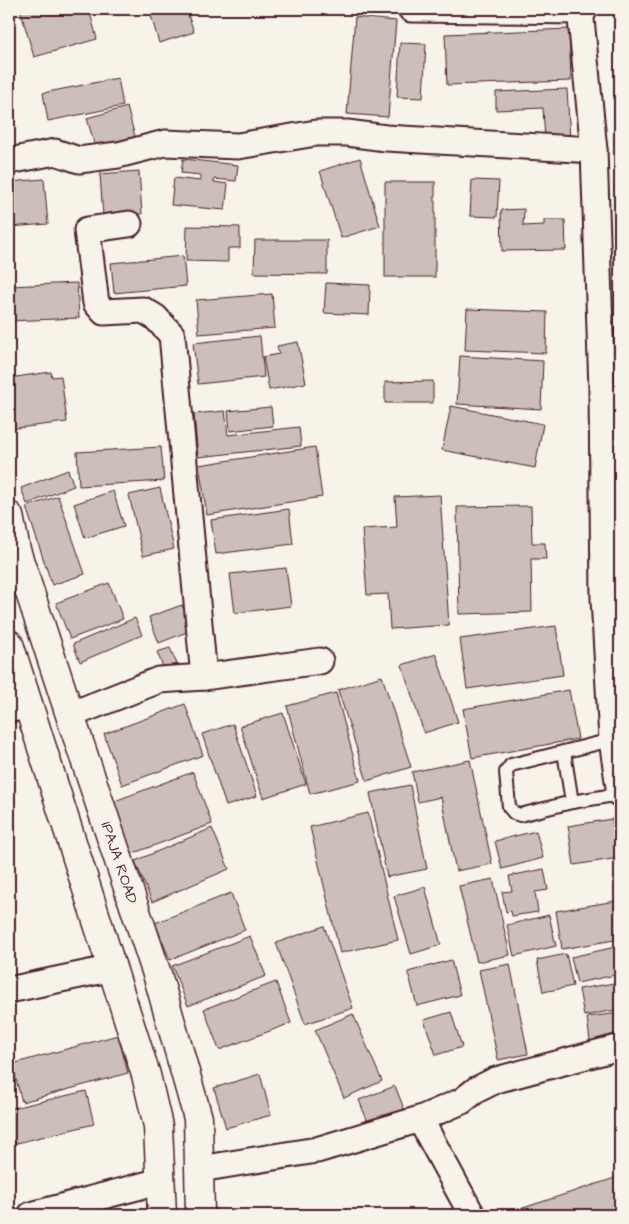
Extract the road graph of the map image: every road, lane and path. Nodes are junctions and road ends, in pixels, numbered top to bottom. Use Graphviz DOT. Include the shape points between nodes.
graph roads {
  1 [pos="411,9"];
  2 [pos="582,9"];
  3 [pos="594,150"];
  4 [pos="9,161"];
  5 [pos="129,224"];
  6 [pos="611,390"];
  7 [pos="9,516"];
  8 [pos="9,644"];
  9 [pos="320,661"];
  10 [pos="204,678"];
  11 [pos="19,707"];
  12 [pos="70,715"];
  13 [pos="616,739"];
  14 [pos="564,752"];
  15 [pos="620,794"];
  16 [pos="572,802"];
  17 [pos="112,968"];
  18 [pos="9,990"];
  19 [pos="620,1047"];
  20 [pos="420,1120"];
  21 [pos="200,1169"];
  22 [pos="160,1181"];
  23 [pos="30,1215"];
  24 [pos="162,1215"];
  25 [pos="200,1215"];
  26 [pos="472,1215"];
  1 -- 2 [label="street"];
  2 -- 3 [label="street"];
  3 -- 4 [label="street" via="347,133 316,134 238,146 165,143 118,155 79,160 55,152"];
  3 -- 6 [label="street"];
  5 -- 10 [label="street" via="87,230 96,303 104,312 143,310 155,316 172,335"];
  6 -- 13 [label="street" via="604,599"];
  7 -- 12 [label="main road, IPAJA ROAD" via="16,550"];
  8 -- 11 [label="main road"];
  9 -- 10 [label="street"];
  10 -- 12 [label="street" via="159,680"];
  11 -- 17 [label="main road"];
  12 -- 21 [label="main road, IPAJA ROAD" via="158,977 198,1118"];
  13 -- 14 [label="lane"];
  13 -- 15 [label="street"];
  14 -- 16 [label="lane"];
  14 -- 16 [label="lane" via="511,765 506,772 509,807 520,815"];
  15 -- 16 [label="lane"];
  17 -- 18 [label="street"];
  17 -- 22 [label="main road" via="146,1075 158,1126"];
  19 -- 20 [label="street" via="496,1080 462,1101"];
  20 -- 21 [label="street" via="316,1150"];
  20 -- 26 [label="street"];
  21 -- 25 [label="main road, IPAJA ROAD"];
  22 -- 23 [label="street"];
  22 -- 24 [label="main road"];
}
